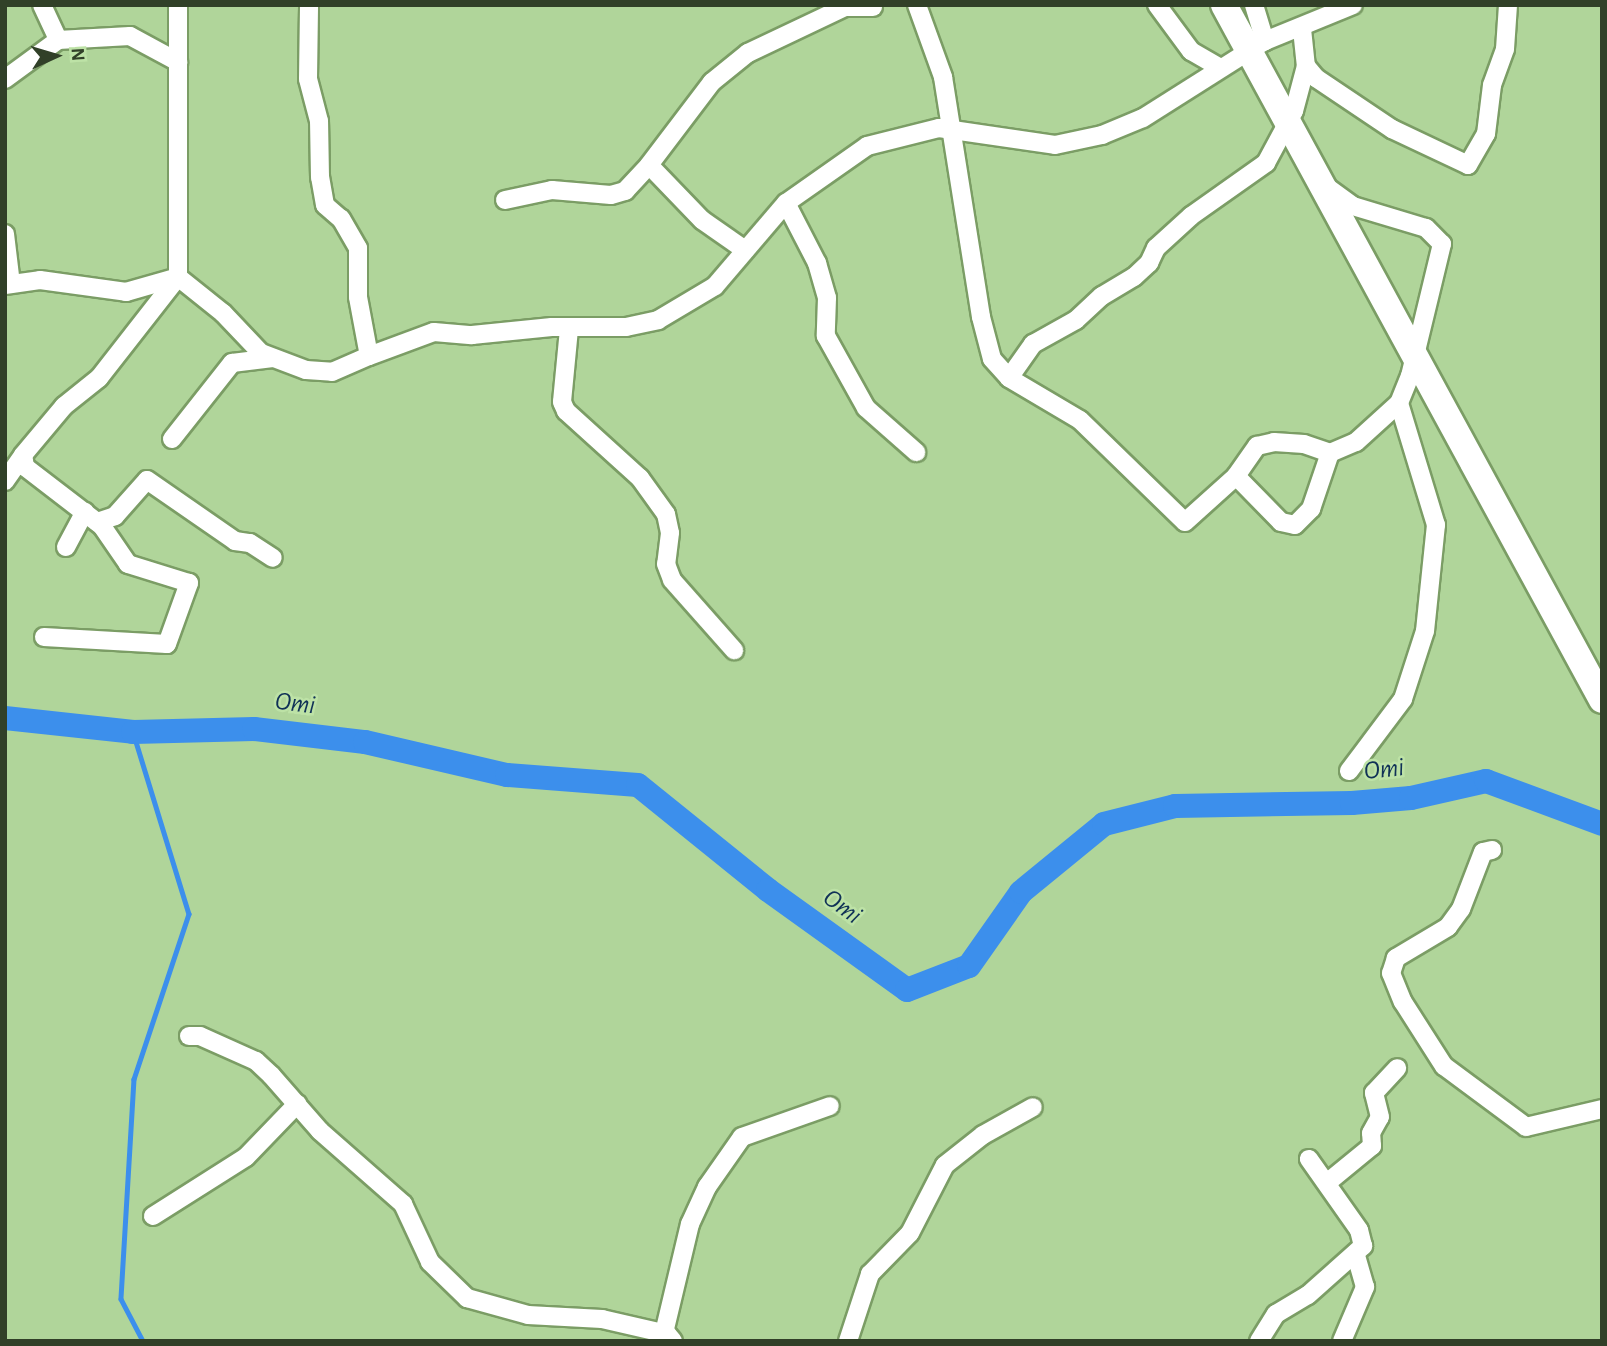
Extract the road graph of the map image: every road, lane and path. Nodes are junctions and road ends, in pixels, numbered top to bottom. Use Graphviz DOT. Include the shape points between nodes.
graph roads {
  1 [pos="42,5"];
  2 [pos="178,5"];
  3 [pos="309,5"];
  4 [pos="917,5"];
  5 [pos="1157,5"];
  6 [pos="1224,5"];
  7 [pos="1254,5"];
  8 [pos="1353,5"];
  9 [pos="1508,5"];
  10 [pos="873,7"];
  11 [pos="1302,29"];
  12 [pos="58,40"];
  13 [pos="1265,41"];
  14 [pos="178,62"];
  15 [pos="1306,66"];
  16 [pos="1219,67"];
  17 [pos="5,79"];
  18 [pos="1294,111"];
  19 [pos="952,131"];
  20 [pos="649,165"];
  21 [pos="505,200"];
  22 [pos="786,203"];
  23 [pos="5,234"];
  24 [pos="745,250"];
  25 [pos="178,277"];
  26 [pos="8,284"];
  27 [pos="569,329"];
  28 [pos="369,356"];
  29 [pos="273,358"];
  30 [pos="1009,378"];
  31 [pos="1399,403"];
  32 [pos="172,439"];
  33 [pos="916,452"];
  34 [pos="1330,453"];
  35 [pos="23,455"];
  36 [pos="1236,476"];
  37 [pos="5,481"];
  38 [pos="91,517"];
  39 [pos="66,547"];
  40 [pos="273,558"];
  41 [pos="44,637"];
  42 [pos="734,650"];
  43 [pos="1602,700"];
  44 [pos="1349,771"];
  45 [pos="1492,850"];
  46 [pos="189,1036"];
  47 [pos="1397,1068"];
  48 [pos="297,1104"];
  49 [pos="830,1106"];
  50 [pos="1032,1107"];
  51 [pos="1602,1109"];
  52 [pos="1309,1159"];
  53 [pos="1328,1182"];
  54 [pos="153,1216"];
  55 [pos="1355,1253"];
  56 [pos="668,1337"];
  57 [pos="848,1341"];
  58 [pos="1259,1341"];
  59 [pos="1342,1341"];
  1 -- 12 [label="street"];
  2 -- 14 [label="street"];
  3 -- 28 [label="street" via="308,79 319,121 320,177 326,205 341,219 358,248 358,297"];
  4 -- 19 [label="street" via="943,77"];
  5 -- 16 [label="street" via="1191,51"];
  6 -- 43 [label="highway"];
  7 -- 13 [label="street"];
  8 -- 11 [label="street"];
  9 -- 15 [label="street" via="1506,49 1492,85 1486,134 1468,165 1371,117"];
  10 -- 20 [label="street" via="833,12 748,53 712,82"];
  11 -- 13 [label="street"];
  11 -- 15 [label="street"];
  12 -- 14 [label="street" via="130,36"];
  12 -- 17 [label="street"];
  13 -- 16 [label="street"];
  14 -- 25 [label="street"];
  15 -- 18 [label="street"];
  16 -- 19 [label="street" via="1143,118 1102,135 1055,145"];
  18 -- 30 [label="street" via="1266,163 1191,216 1156,248 1134,277 1076,320 1033,344"];
  18 -- 31 [label="street" via="1300,153 1331,191 1353,206 1426,228 1443,244"];
  19 -- 22 [label="street" via="912,131 867,146"];
  19 -- 30 [label="street" via="981,317 992,359"];
  20 -- 21 [label="street" via="625,191 611,195 552,190"];
  20 -- 24 [label="street" via="702,220"];
  22 -- 24 [label="street"];
  22 -- 33 [label="street" via="817,263 827,298 826,336 866,408"];
  23 -- 26 [label="street"];
  24 -- 27 [label="street" via="715,286 658,320"];
  25 -- 26 [label="street" via="126,292 40,280"];
  25 -- 29 [label="street" via="223,313 261,353"];
  25 -- 35 [label="street" via="99,378 64,406"];
  27 -- 28 [label="street" via="472,335 434,332"];
  27 -- 42 [label="street" via="562,401 566,411 640,478 666,514 670,533 666,564 672,580"];
  28 -- 29 [label="street" via="332,372 306,370"];
  29 -- 32 [label="street" via="232,363"];
  30 -- 36 [label="street" via="1080,420 1185,522"];
  31 -- 34 [label="street" via="1356,442"];
  31 -- 44 [label="street" via="1436,525 1425,631 1403,699"];
  34 -- 36 [label="street" via="1304,444 1257,446"];
  34 -- 36 [label="street" via="1311,509 1295,525 1281,522"];
  35 -- 37 [label="street"];
  35 -- 38 [label="street" via="25,467"];
  38 -- 39 [label="street"];
  38 -- 40 [label="street" via="115,516 147,480 234,541 250,543"];
  38 -- 41 [label="street" via="128,564 189,583 167,643"];
  45 -- 51 [label="street" via="1483,852 1461,909 1448,927 1396,957 1391,973 1399,992 1444,1066 1526,1127"];
  46 -- 48 [label="street" via="200,1036 256,1061"];
  47 -- 53 [label="street" via="1374,1093 1380,1117 1371,1133 1372,1146"];
  48 -- 54 [label="street" via="246,1157"];
  48 -- 56 [label="street" via="346,1156 403,1204 430,1262 467,1298 528,1315 602,1319"];
  49 -- 56 [label="street" via="742,1137 706,1187 690,1224"];
  50 -- 57 [label="street" via="945,1165 910,1233 870,1274"];
  52 -- 53 [label="street"];
  53 -- 55 [label="street" via="1359,1230 1363,1246"];
  55 -- 58 [label="street" via="1308,1295 1276,1314"];
  55 -- 59 [label="street" via="1365,1287"];
}
